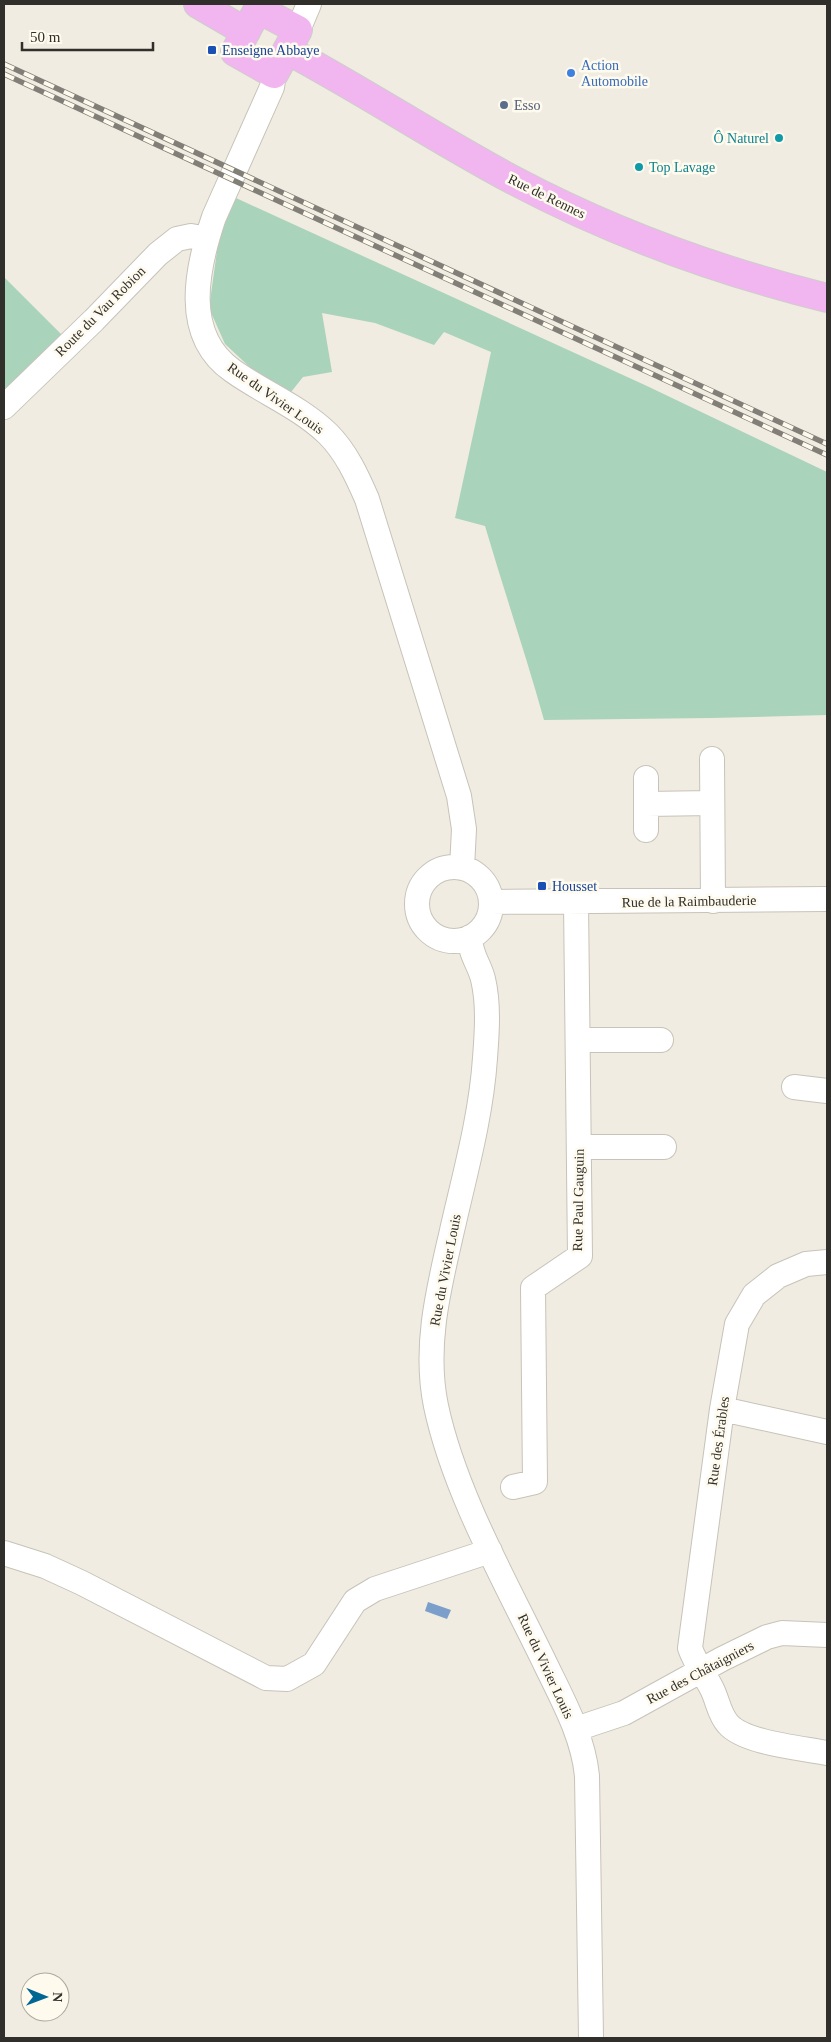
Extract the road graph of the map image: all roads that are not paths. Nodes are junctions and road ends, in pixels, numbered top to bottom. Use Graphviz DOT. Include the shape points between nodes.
graph roads {
  1 [pos="198,4"];
  2 [pos="309,4"];
  3 [pos="246,32"];
  4 [pos="292,40"];
  5 [pos="274,74"];
  6 [pos="207,239"];
  7 [pos="827,298"];
  8 [pos="4,407"];
  9 [pos="712,759"];
  10 [pos="646,778"];
  11 [pos="712,803"];
  12 [pos="646,804"];
  13 [pos="646,830"];
  14 [pos="462,868"];
  15 [pos="827,900"];
  16 [pos="713,901"];
  17 [pos="491,902"];
  18 [pos="576,902"];
  19 [pos="470,937"];
  20 [pos="578,1040"];
  21 [pos="661,1040"];
  22 [pos="794,1087"];
  23 [pos="827,1091"];
  24 [pos="579,1146"];
  25 [pos="664,1147"];
  26 [pos="827,1262"];
  27 [pos="722,1410"];
  28 [pos="827,1432"];
  29 [pos="513,1487"];
  30 [pos="490,1550"];
  31 [pos="4,1553"];
  32 [pos="827,1635"];
  33 [pos="702,1671"];
  34 [pos="576,1729"];
  35 [pos="827,1753"];
  36 [pos="591,2038"];
  1 -- 3 [label="main road"];
  2 -- 4 [label="street"];
  3 -- 4 [label="main road, Rue de Rennes" via="258,9"];
  3 -- 5 [label="main road" via="235,52"];
  4 -- 5 [label="main road"];
  4 -- 7 [label="main road, Rue de Rennes" via="492,168 571,209 674,253"];
  5 -- 6 [label="street, Rue du Vivier Louis" via="272,87"];
  6 -- 8 [label="street, Route du Vau Robion" via="190,236 177,239 158,254"];
  6 -- 14 [label="street, Rue du Vivier Louis" via="196,303 198,318 209,343 231,370 288,403 328,434 352,465 367,499 460,796 464,829"];
  9 -- 11 [label="street"];
  10 -- 12 [label="street"];
  11 -- 12 [label="street"];
  11 -- 16 [label="street"];
  12 -- 13 [label="street"];
  14 -- 17 [label="street" via="482,880"];
  14 -- 19 [label="street" via="442,869 426,881 417,909 422,923 432,934 451,941"];
  15 -- 16 [label="street, Rue de la Raimbauderie"];
  16 -- 18 [label="street, Rue de la Raimbauderie"];
  17 -- 18 [label="street, Rue de la Raimbauderie"];
  17 -- 19 [label="street" via="488,919"];
  18 -- 20 [label="street, Rue Paul Gauguin"];
  19 -- 30 [label="street, Rue du Vivier Louis" via="470,949 481,971 486,997 485,1058 473,1136 438,1295 432,1360 436,1404 445,1440 468,1503"];
  20 -- 21 [label="street"];
  20 -- 24 [label="street, Rue Paul Gauguin"];
  22 -- 23 [label="street"];
  24 -- 25 [label="street"];
  24 -- 29 [label="street, Rue Paul Gauguin" via="580,1256 533,1288 535,1482"];
  26 -- 27 [label="street, Rue des Érables" via="806,1264 787,1271 762,1288 748,1304 735,1331"];
  27 -- 28 [label="street"];
  27 -- 33 [label="street, Rue des Érables" via="690,1648"];
  30 -- 31 [label="street" via="375,1589 355,1601 314,1664 287,1679 266,1678 82,1583 45,1566"];
  30 -- 34 [label="street, Rue du Vivier Louis"];
  32 -- 33 [label="street, Rue des Châtaigniers" via="782,1633 766,1637"];
  33 -- 34 [label="street, Rue des Châtaigniers" via="624,1713"];
  33 -- 35 [label="street, Rue des Érables" via="723,1717 736,1732"];
  34 -- 36 [label="street, Rue du Vivier Louis" via="587,1776"];
}
